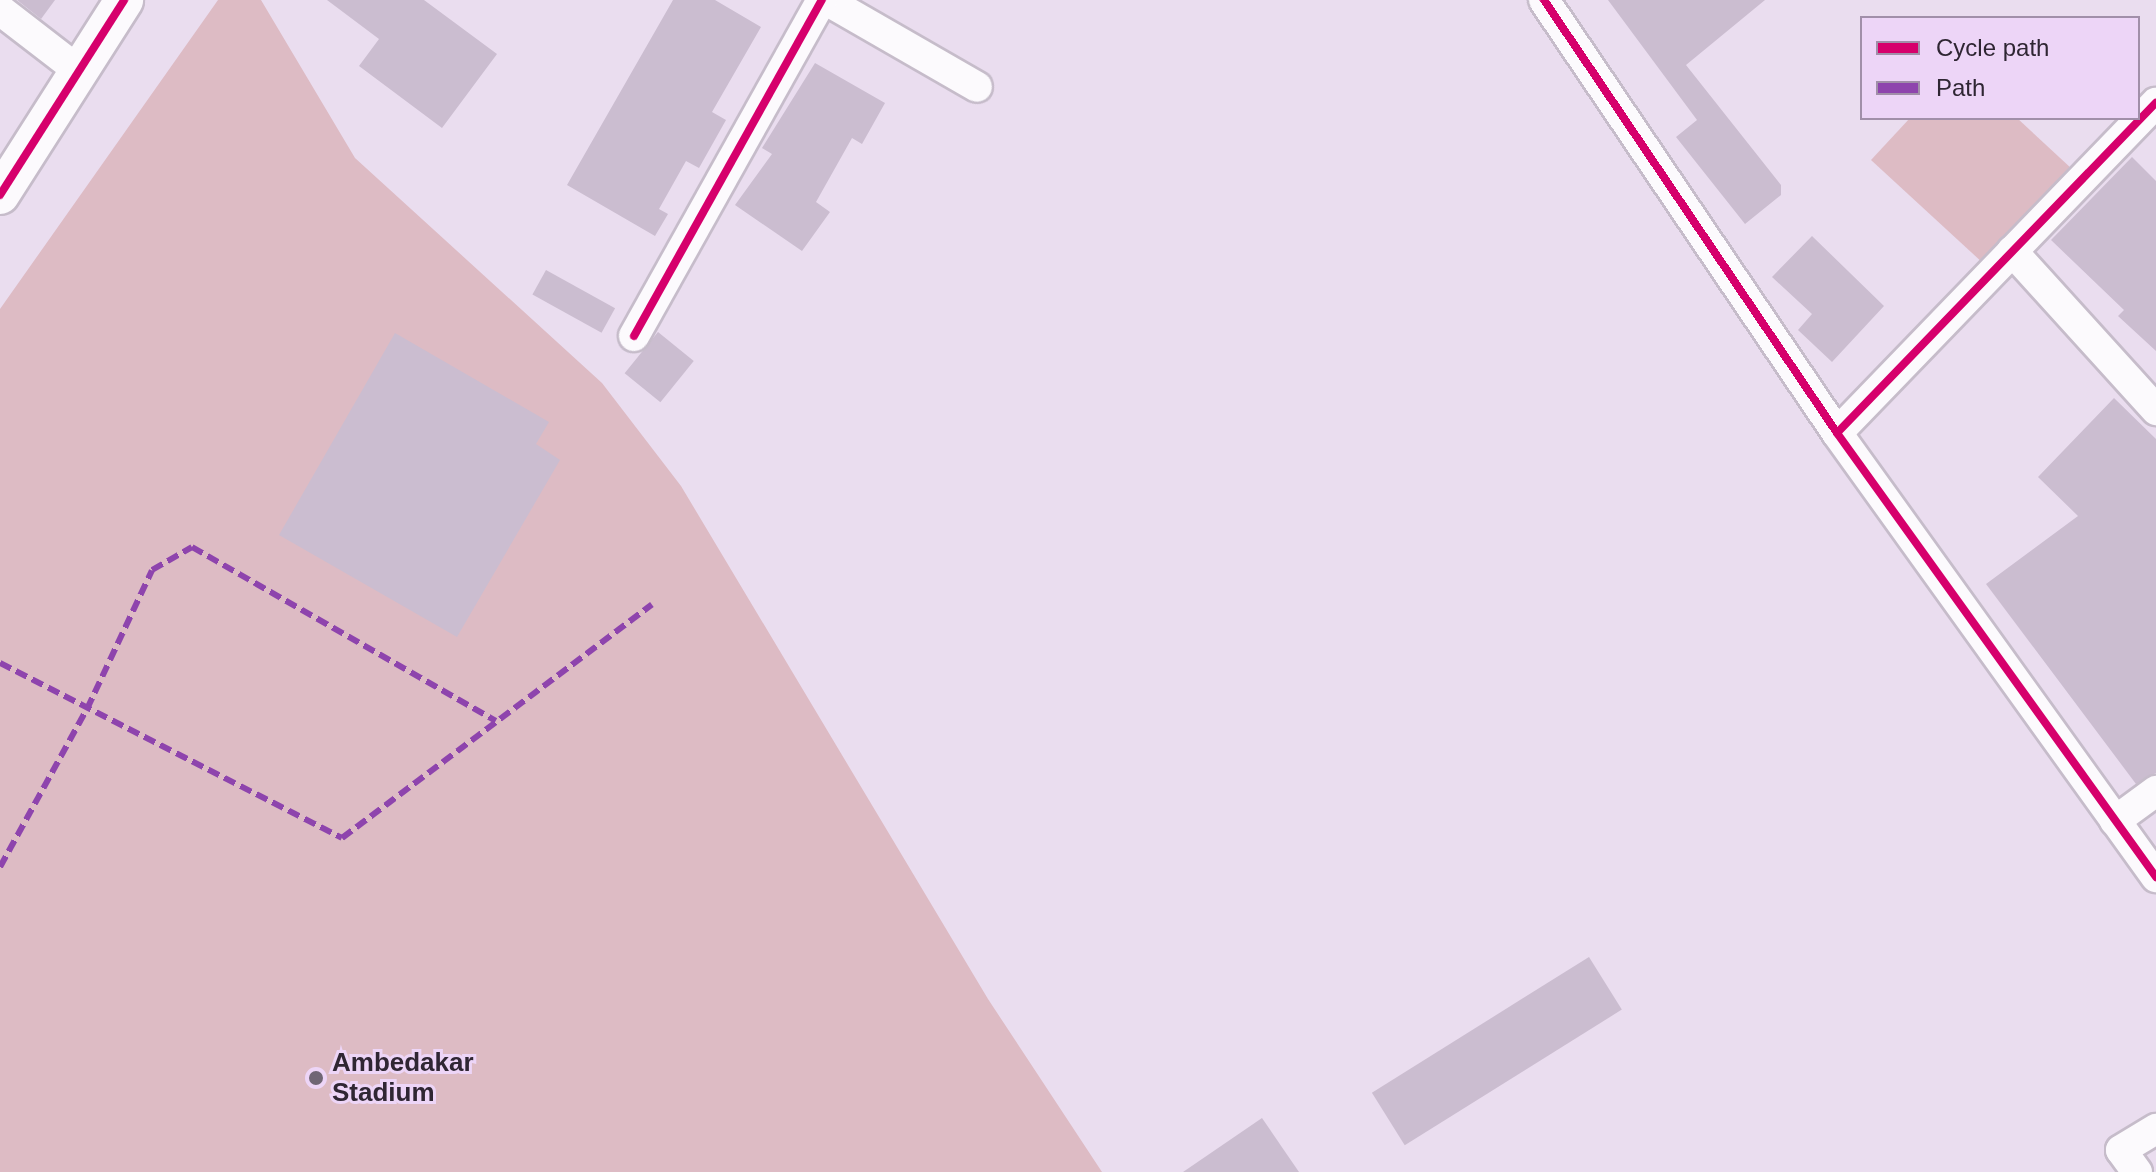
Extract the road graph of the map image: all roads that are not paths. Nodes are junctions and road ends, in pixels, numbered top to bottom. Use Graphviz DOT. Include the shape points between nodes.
graph roads {
  1 [pos="124,0"];
  2 [pos="824,0"];
  3 [pos="1544,0"];
  4 [pos="0,10"];
  5 [pos="78,70"];
  6 [pos="977,87"];
  7 [pos="2156,103"];
  8 [pos="2140,119"];
  9 [pos="2139,120"];
  10 [pos="0,195"];
  11 [pos="2012,251"];
  12 [pos="634,336"];
  13 [pos="2156,410"];
  14 [pos="1837,433"];
  15 [pos="2156,791"];
  16 [pos="2115,821"];
  17 [pos="2156,877"];
  18 [pos="2156,1129"];
  19 [pos="2137,1172"];
  1 -- 5 [label="street"];
  2 -- 6 [label="street"];
  2 -- 12 [label="street"];
  3 -- 14 [label="street"];
  4 -- 5 [label="street"];
  5 -- 10 [label="street"];
  7 -- 8 [label="street"];
  9 -- 11 [label="street"];
  11 -- 13 [label="street"];
  11 -- 14 [label="street"];
  14 -- 16 [label="street"];
  15 -- 16 [label="street"];
  16 -- 17 [label="street"];
  18 -- 19 [label="street" via="2121,1150"];
}
